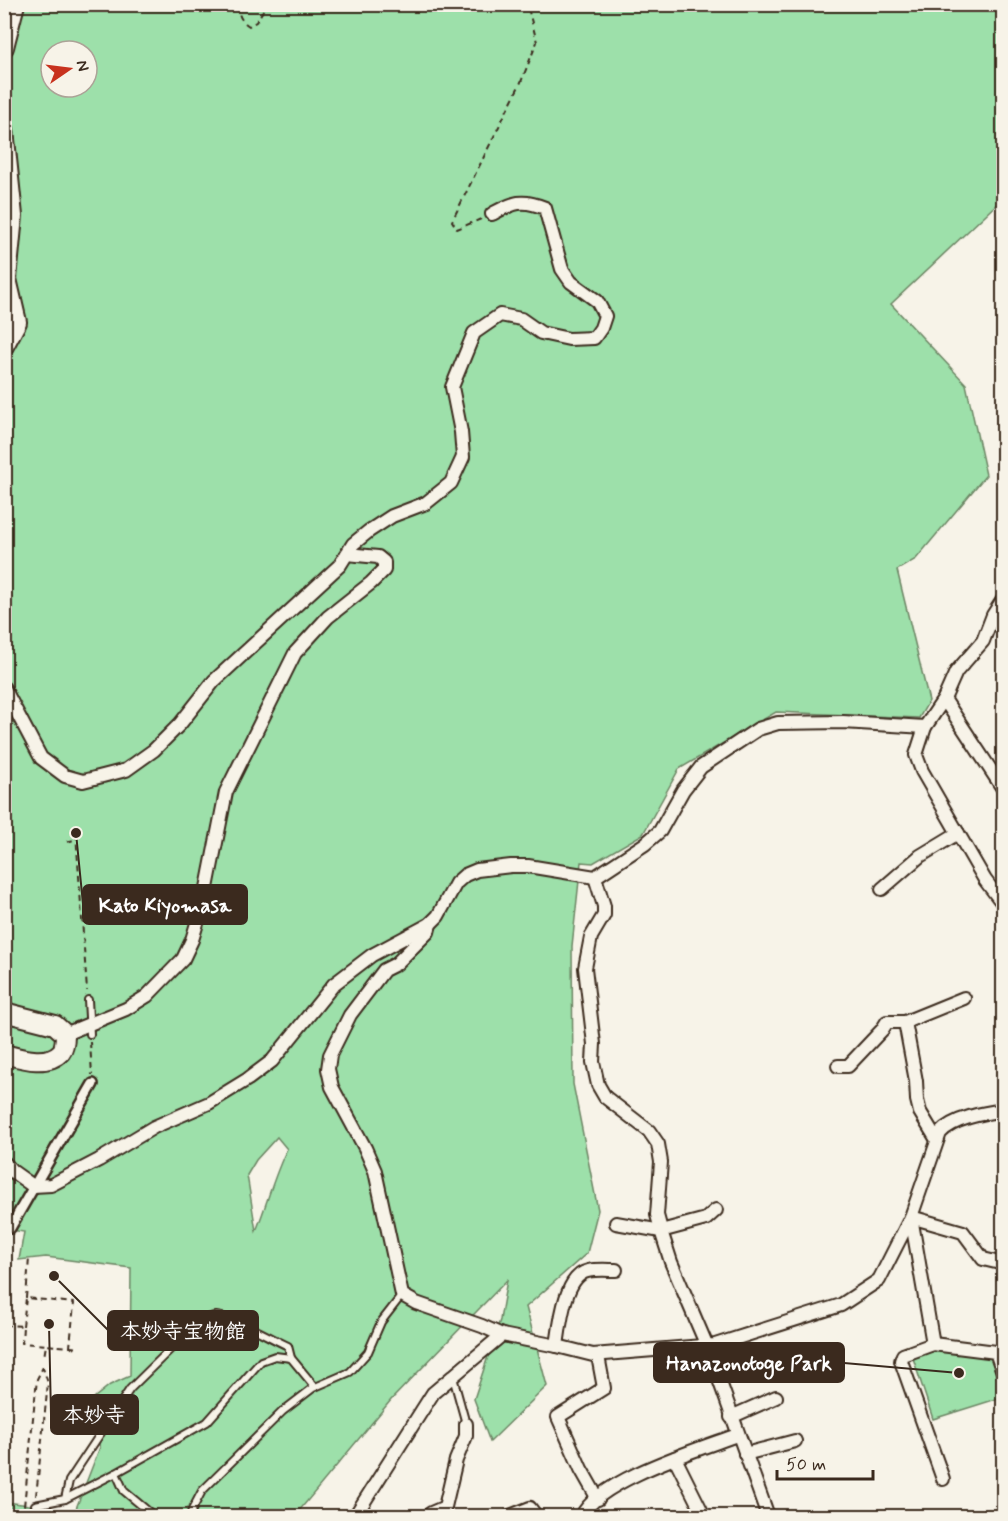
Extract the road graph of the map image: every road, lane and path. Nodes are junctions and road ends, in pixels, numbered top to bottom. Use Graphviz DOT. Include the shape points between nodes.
graph roads {
  1 [pos="15,4"];
  2 [pos="239,4"];
  3 [pos="267,4"];
  4 [pos="527,4"];
  5 [pos="4,47"];
  6 [pos="4,130"];
  7 [pos="492,214"];
  8 [pos="4,346"];
  9 [pos="347,554"];
  10 [pos="1004,598"];
  11 [pos="4,688"];
  12 [pos="944,699"];
  13 [pos="926,727"];
  14 [pos="1004,790"];
  15 [pos="76,833"];
  16 [pos="958,833"];
  17 [pos="77,838"];
  18 [pos="67,842"];
  19 [pos="595,877"];
  20 [pos="882,889"];
  21 [pos="1003,902"];
  22 [pos="430,924"];
  23 [pos="964,998"];
  24 [pos="88,1000"];
  25 [pos="4,1012"];
  26 [pos="905,1022"];
  27 [pos="90,1029"];
  28 [pos="65,1034"];
  29 [pos="4,1054"];
  30 [pos="838,1066"];
  31 [pos="93,1084"];
  32 [pos="1004,1110"];
  33 [pos="937,1140"];
  34 [pos="4,1162"];
  35 [pos="33,1186"];
  36 [pos="716,1210"];
  37 [pos="911,1217"];
  38 [pos="616,1223"];
  39 [pos="10,1228"];
  40 [pos="661,1231"];
  41 [pos="29,1258"];
  42 [pos="1004,1264"];
  43 [pos="616,1269"];
  44 [pos="402,1295"];
  45 [pos="27,1298"];
  46 [pos="4,1325"];
  47 [pos="24,1326"];
  48 [pos="502,1335"];
  49 [pos="933,1344"];
  50 [pos="46,1345"];
  51 [pos="557,1346"];
  52 [pos="707,1346"];
  53 [pos="70,1347"];
  54 [pos="80,1348"];
  55 [pos="598,1356"];
  56 [pos="44,1357"];
  57 [pos="291,1358"];
  58 [pos="1004,1375"];
  59 [pos="453,1377"];
  60 [pos="315,1387"];
  61 [pos="776,1396"];
  62 [pos="731,1417"];
  63 [pos="466,1424"];
  64 [pos="738,1435"];
  65 [pos="795,1441"];
  66 [pos="745,1454"];
  67 [pos="675,1458"];
  68 [pos="116,1473"];
  69 [pos="943,1479"];
  70 [pos="65,1499"];
  71 [pos="598,1499"];
  72 [pos="36,1505"];
  73 [pos="23,1516"];
  74 [pos="154,1516"];
  75 [pos="190,1516"];
  76 [pos="355,1516"];
  77 [pos="429,1516"];
  78 [pos="510,1516"];
  79 [pos="536,1516"];
  80 [pos="582,1516"];
  81 [pos="704,1516"];
  82 [pos="768,1516"];
  1 -- 5 [label="main road"];
  2 -- 3 [label="path" via="242,22 249,26"];
  4 -- 7 [label="path" via="537,42 452,221 457,229"];
  6 -- 8 [label="main road" via="13,216 8,279 17,322"];
  7 -- 9 [label="street" via="515,202 531,202 544,208 562,269 571,282 597,301 605,316 601,328 594,338 569,339 541,333 521,319 500,315 474,333 452,387 463,457 451,483 426,503 392,516 369,531"];
  9 -- 11 [label="street" via="340,565 214,681 154,750 126,770 83,781 65,776 40,758"];
  9 -- 27 [label="street" via="378,557 384,562 384,570 328,617 296,652 226,792 206,893 183,959 147,996"];
  10 -- 12 [label="street" via="983,641 956,672"];
  12 -- 13 [label="street"];
  12 -- 14 [label="street"];
  13 -- 16 [label="street" via="916,755"];
  13 -- 19 [label="street" via="843,722 778,723 758,729 700,767 660,831"];
  15 -- 17 [label="path"];
  16 -- 20 [label="street" via="920,856"];
  16 -- 21 [label="street" via="985,880"];
  17 -- 18 [label="path"];
  17 -- 24 [label="path"];
  19 -- 22 [label="street" via="528,866 477,870 456,883"];
  19 -- 40 [label="street" via="604,915 591,937 585,968 593,1062 605,1097 649,1131 658,1144 661,1162 657,1215"];
  22 -- 35 [label="street" via="372,955 334,984 273,1061 248,1079 51,1185"];
  22 -- 44 [label="street" via="428,932 396,964 384,970 350,1015 333,1048 328,1069 332,1087 375,1171"];
  23 -- 26 [label="street"];
  24 -- 27 [label="lane"];
  25 -- 28 [label="main road" via="55,1024"];
  26 -- 30 [label="street" via="887,1022 848,1066"];
  26 -- 33 [label="street" via="920,1112"];
  27 -- 28 [label="street"];
  27 -- 31 [label="path"];
  28 -- 29 [label="main road" via="61,1052 51,1058 36,1060"];
  31 -- 35 [label="street"];
  32 -- 33 [label="street" via="950,1125"];
  33 -- 37 [label="street"];
  34 -- 35 [label="street"];
  35 -- 39 [label="street"];
  36 -- 40 [label="street" via="706,1219"];
  37 -- 42 [label="street" via="963,1232 982,1259"];
  37 -- 49 [label="street"];
  37 -- 52 [label="street" via="879,1280 856,1296 826,1310"];
  38 -- 40 [label="street"];
  40 -- 52 [label="street"];
  41 -- 45 [label="path"];
  43 -- 51 [label="street" via="586,1271 574,1280 564,1301"];
  44 -- 48 [label="street"];
  44 -- 60 [label="lane" via="381,1322 368,1352 350,1372"];
  45 -- 47 [label="path"];
  45 -- 53 [label="path" via="74,1303"];
  46 -- 47 [label="path"];
  47 -- 50 [label="path" via="22,1343"];
  48 -- 51 [label="street"];
  48 -- 59 [label="street"];
  49 -- 58 [label="street" via="996,1352"];
  49 -- 69 [label="street" via="903,1354 901,1362"];
  50 -- 53 [label="path"];
  50 -- 56 [label="path"];
  51 -- 55 [label="street"];
  52 -- 55 [label="street"];
  52 -- 62 [label="street"];
  53 -- 54 [label="path"];
  55 -- 71 [label="street" via="604,1388 558,1417"];
  57 -- 60 [label="lane"];
  57 -- 68 [label="lane" via="275,1356 261,1361 207,1422"];
  57 -- 70 [label="lane" via="288,1346 235,1322 214,1316 205,1319 130,1389 69,1481"];
  59 -- 63 [label="lane"];
  59 -- 76 [label="street" via="433,1393"];
  60 -- 75 [label="lane" via="283,1412 202,1491"];
  61 -- 62 [label="street"];
  62 -- 64 [label="street"];
  63 -- 77 [label="street" via="445,1507"];
  64 -- 66 [label="street"];
  64 -- 67 [label="street"];
  65 -- 66 [label="street"];
  66 -- 82 [label="street"];
  67 -- 71 [label="street" via="639,1472"];
  67 -- 81 [label="street"];
  68 -- 70 [label="lane"];
  68 -- 74 [label="lane" via="124,1491"];
  70 -- 72 [label="lane"];
  71 -- 80 [label="street"];
  72 -- 73 [label="path" via="48,1383 43,1367 37,1379"];
  78 -- 79 [label="street" via="530,1508"];
}
